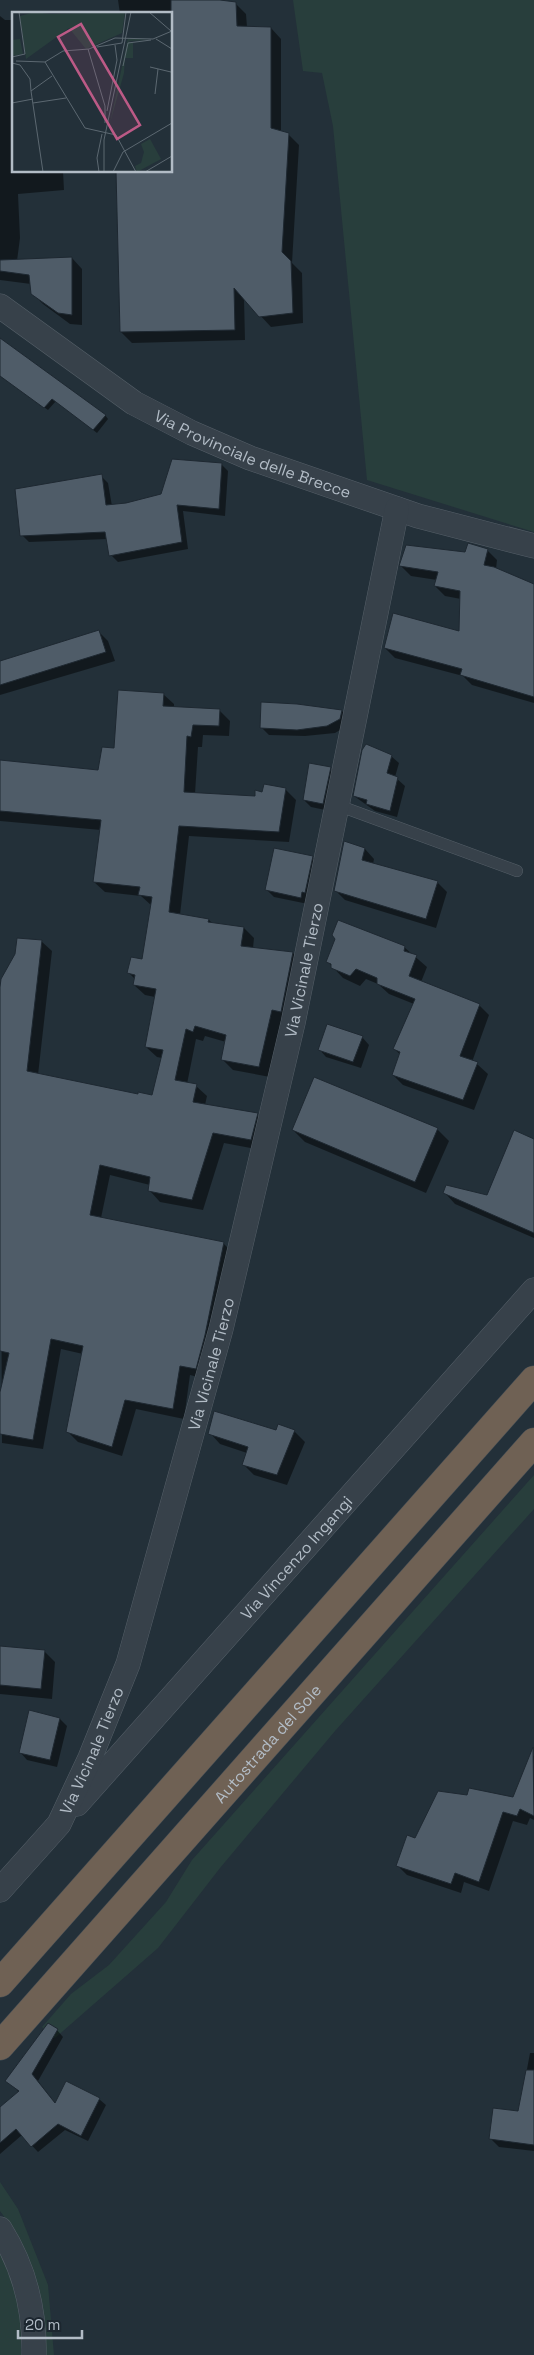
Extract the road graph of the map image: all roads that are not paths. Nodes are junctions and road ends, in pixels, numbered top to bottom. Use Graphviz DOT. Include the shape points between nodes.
graph roads {
  1 [pos="0,306"];
  2 [pos="397,509"];
  3 [pos="534,546"];
  4 [pos="337,805"];
  5 [pos="516,871"];
  6 [pos="534,1290"];
  7 [pos="534,1380"];
  8 [pos="534,1442"];
  9 [pos="58,1824"];
  10 [pos="0,1890"];
  11 [pos="0,1983"];
  12 [pos="0,2046"];
  13 [pos="0,2229"];
  14 [pos="34,2355"];
  1 -- 2 [label="street, Via Provinciale delle Brecce" via="134,403 192,433 250,458"];
  2 -- 3 [label="street, Via Provinciale delle Brecce"];
  2 -- 4 [label="street, Via Vicinale Tierzo"];
  4 -- 5 [label="lane"];
  4 -- 9 [label="street, Via Vicinale Tierzo" via="293,1023 219,1339 128,1664"];
  6 -- 9 [label="street, Via Vincenzo Ingangi"];
  7 -- 11 [label="highway"];
  8 -- 12 [label="highway, Autostrada del Sole"];
  9 -- 10 [label="street, Via Vicinale Tierzo"];
  13 -- 14 [label="street" via="25,2282 34,2330"];
}
